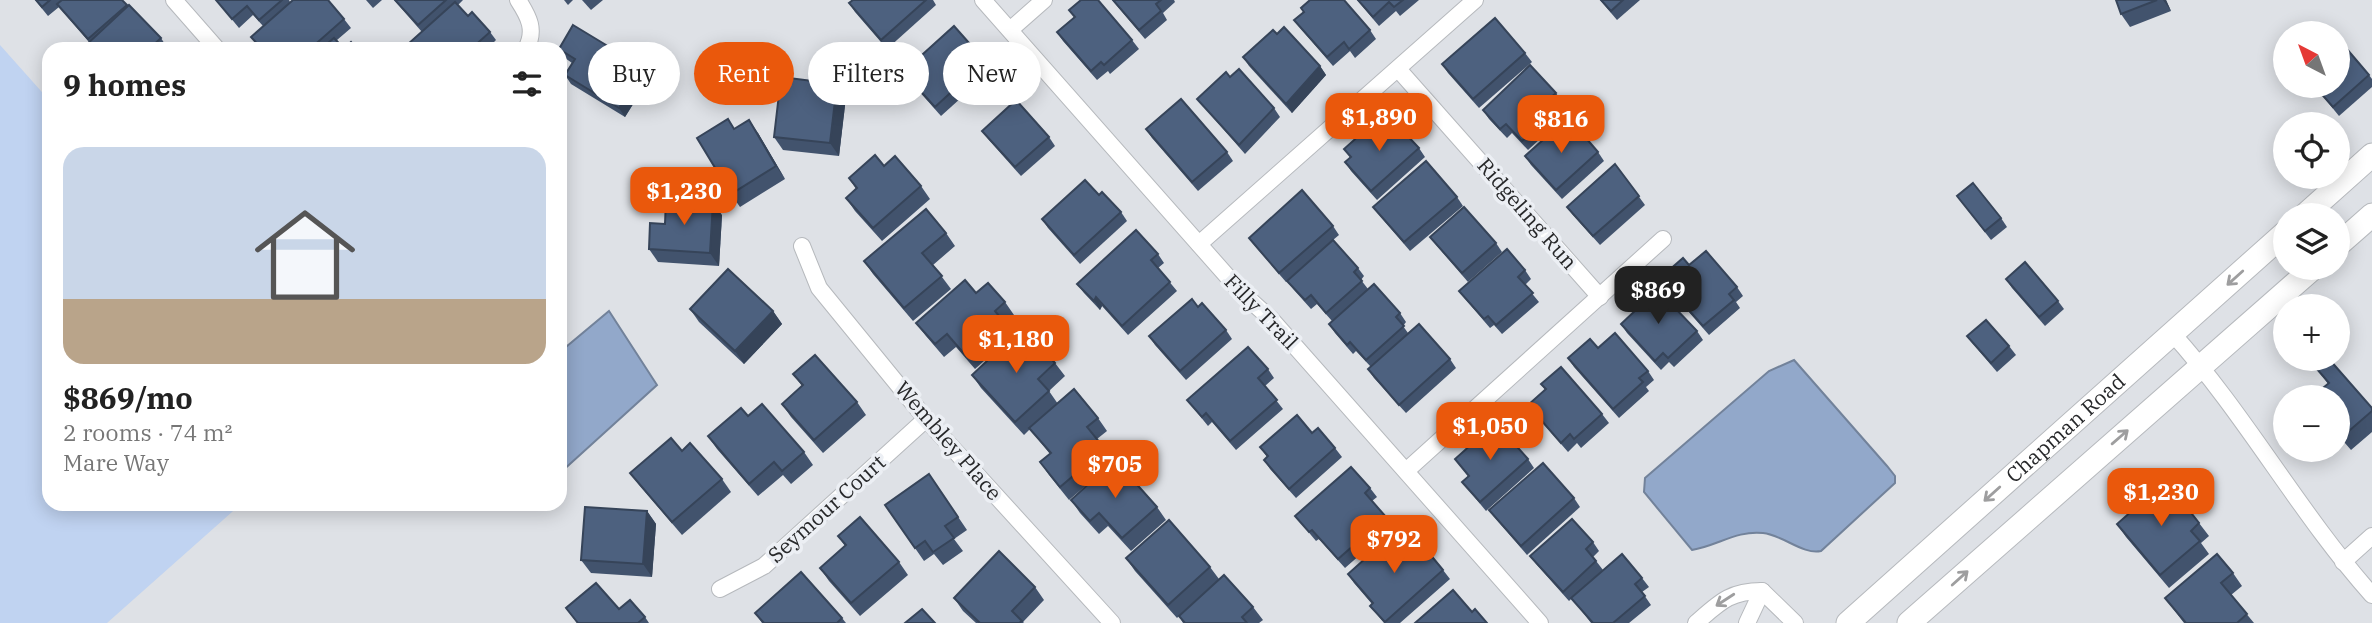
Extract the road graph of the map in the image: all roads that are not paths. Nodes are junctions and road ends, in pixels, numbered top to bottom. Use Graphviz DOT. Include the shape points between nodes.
graph roads {
  1 [pos="174,0"];
  2 [pos="518,0"];
  3 [pos="982,0"];
  4 [pos="1044,0"];
  5 [pos="1475,0"];
  6 [pos="1010,30"];
  7 [pos="211,42"];
  8 [pos="530,42"];
  9 [pos="1398,69"];
  10 [pos="2372,155"];
  11 [pos="2318,203"];
  12 [pos="2372,215"];
  13 [pos="2350,235"];
  14 [pos="1663,239"];
  15 [pos="1199,244"];
  16 [pos="2273,244"];
  17 [pos="802,246"];
  18 [pos="2299,280"];
  19 [pos="1600,297"];
  20 [pos="2172,333"];
  21 [pos="2202,366"];
  22 [pos="926,419"];
  23 [pos="1406,471"];
  24 [pos="2372,536"];
  25 [pos="2343,562"];
  26 [pos="720,589"];
  27 [pos="1762,591"];
  28 [pos="2372,595"];
  29 [pos="1107,621"];
  30 [pos="1540,623"];
  31 [pos="1696,623"];
  32 [pos="1747,623"];
  33 [pos="1795,623"];
  34 [pos="1847,623"];
  35 [pos="1909,623"];
  1 -- 7 [label="street"];
  2 -- 8 [label="street" via="530,19"];
  3 -- 6 [label="street, Filly Trail"];
  4 -- 6 [label="street"];
  5 -- 9 [label="street"];
  6 -- 15 [label="street, Filly Trail"];
  9 -- 15 [label="street"];
  9 -- 19 [label="street, Ridgeling Run"];
  10 -- 11 [label="street"];
  12 -- 13 [label="street"];
  14 -- 19 [label="street"];
  15 -- 23 [label="street, Filly Trail"];
  16 -- 20 [label="street, Chapman Road, one-way"];
  17 -- 22 [label="street, Wembley Place" via="819,288"];
  18 -- 21 [label="street, Chapman Road"];
  19 -- 23 [label="street"];
  20 -- 21 [label="street"];
  20 -- 34 [label="street, Chapman Road, one-way"];
  21 -- 25 [label="street"];
  35 -- 21 [label="street, Chapman Road, one-way"];
  22 -- 26 [label="street, Seymour Court" via="764,566"];
  22 -- 29 [label="street, Wembley Place"];
  23 -- 30 [label="street, Filly Trail"];
  24 -- 25 [label="street"];
  25 -- 28 [label="street"];
  27 -- 31 [label="street, one-way" via="1741,591 1725,598"];
  27 -- 32 [label="street"];
  27 -- 33 [label="street"];
}
